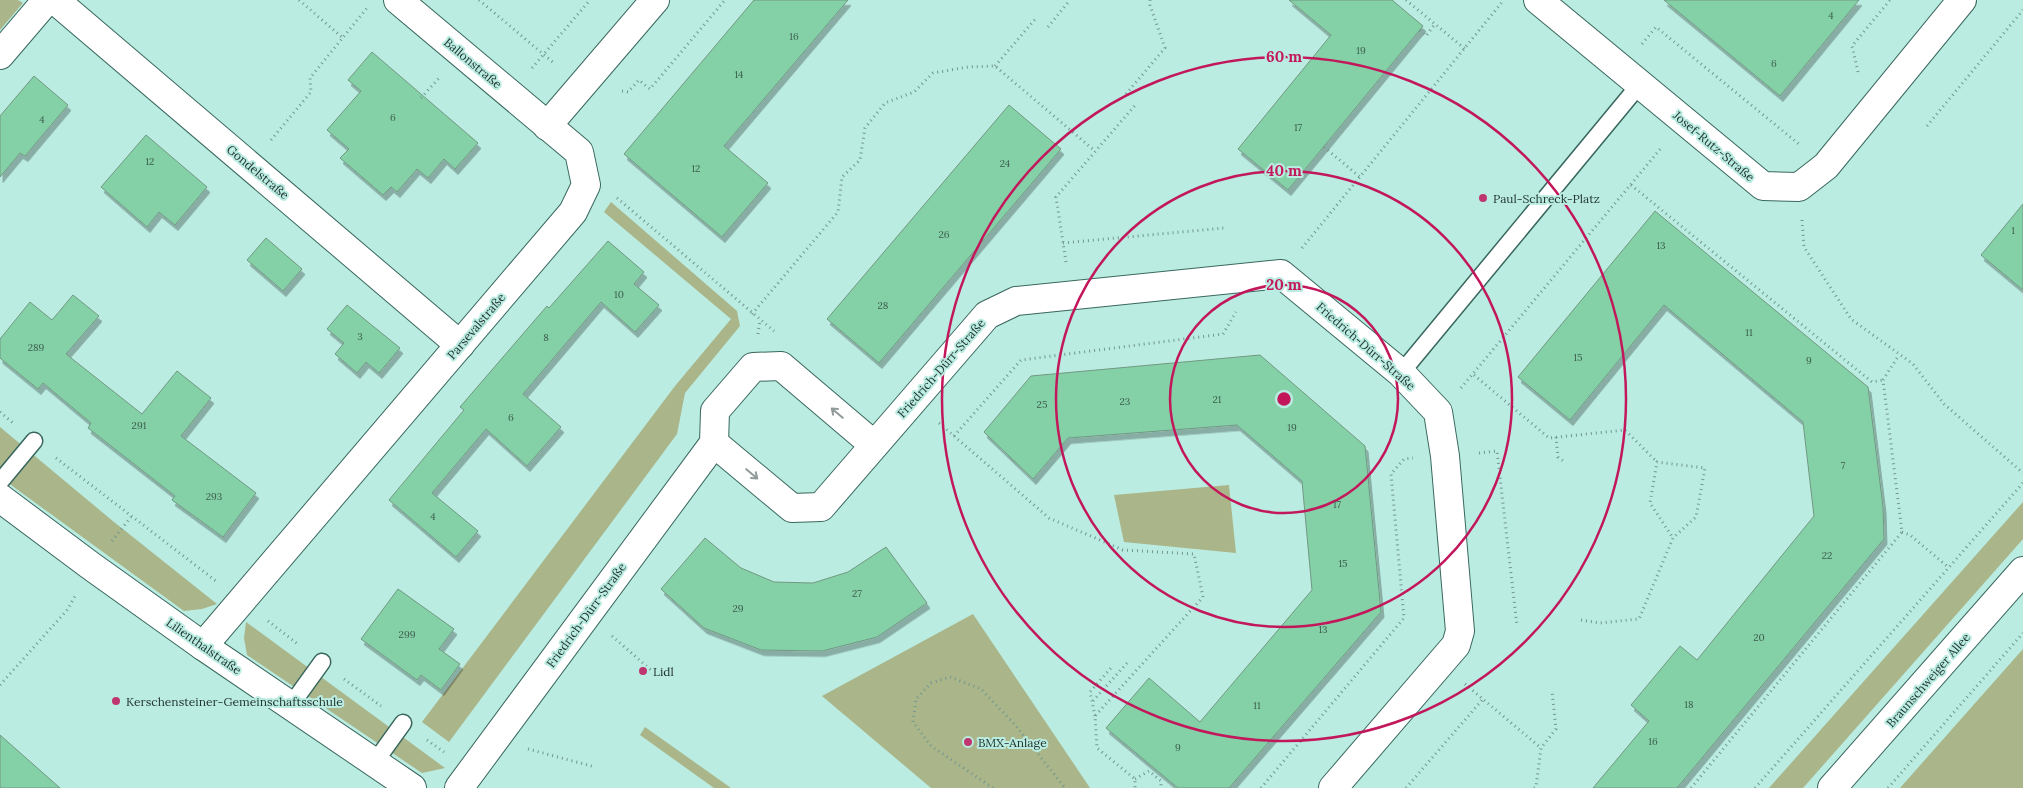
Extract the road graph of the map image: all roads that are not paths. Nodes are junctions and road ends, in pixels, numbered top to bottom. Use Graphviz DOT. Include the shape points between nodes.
graph roads {
  1 [pos="47,0"];
  2 [pos="55,0"];
  3 [pos="398,0"];
  4 [pos="655,0"];
  5 [pos="1538,0"];
  6 [pos="1962,0"];
  7 [pos="0,55"];
  8 [pos="1630,76"];
  9 [pos="547,126"];
  10 [pos="460,345"];
  11 [pos="1401,373"];
  12 [pos="34,441"];
  13 [pos="714,443"];
  14 [pos="869,451"];
  15 [pos="0,482"];
  16 [pos="0,498"];
  17 [pos="2023,571"];
  18 [pos="204,646"];
  19 [pos="322,662"];
  20 [pos="291,705"];
  21 [pos="403,723"];
  22 [pos="375,762"];
  23 [pos="465,780"];
  24 [pos="412,788"];
  25 [pos="1333,788"];
  26 [pos="1832,788"];
  1 -- 7 [label="street"];
  2 -- 10 [label="street, Gondelstraße"];
  3 -- 9 [label="street, Ballonstraße"];
  4 -- 9 [label="street"];
  5 -- 8 [label="street, Josef-Rutz-Straße"];
  6 -- 8 [label="street, Josef-Rutz-Straße" via="1826,166 1800,187 1763,186"];
  8 -- 11 [label="lane"];
  9 -- 10 [label="street, Parsevalstraße" via="579,152 586,185 573,212"];
  10 -- 18 [label="street, Parsevalstraße"];
  11 -- 14 [label="street, Friedrich-Dürr-Straße" via="1281,274 1016,301 987,315"];
  11 -- 25 [label="street, Friedrich-Dürr-Straße" via="1438,412 1445,456 1460,631 1456,645"];
  12 -- 15 [label="lane"];
  13 -- 14 [label="street, Friedrich-Dürr-Straße, one-way" via="792,508 822,507"];
  14 -- 13 [label="street, one-way" via="781,366 753,367 715,411"];
  13 -- 23 [label="street, Friedrich-Dürr-Straße"];
  16 -- 18 [label="street, Lilienthalstraße"];
  17 -- 26 [label="street, Braunschweiger Allee"];
  18 -- 20 [label="street, Lilienthalstraße"];
  19 -- 20 [label="lane"];
  20 -- 22 [label="street, Lilienthalstraße"];
  21 -- 22 [label="lane"];
  22 -- 24 [label="street, Lilienthalstraße"];
}
